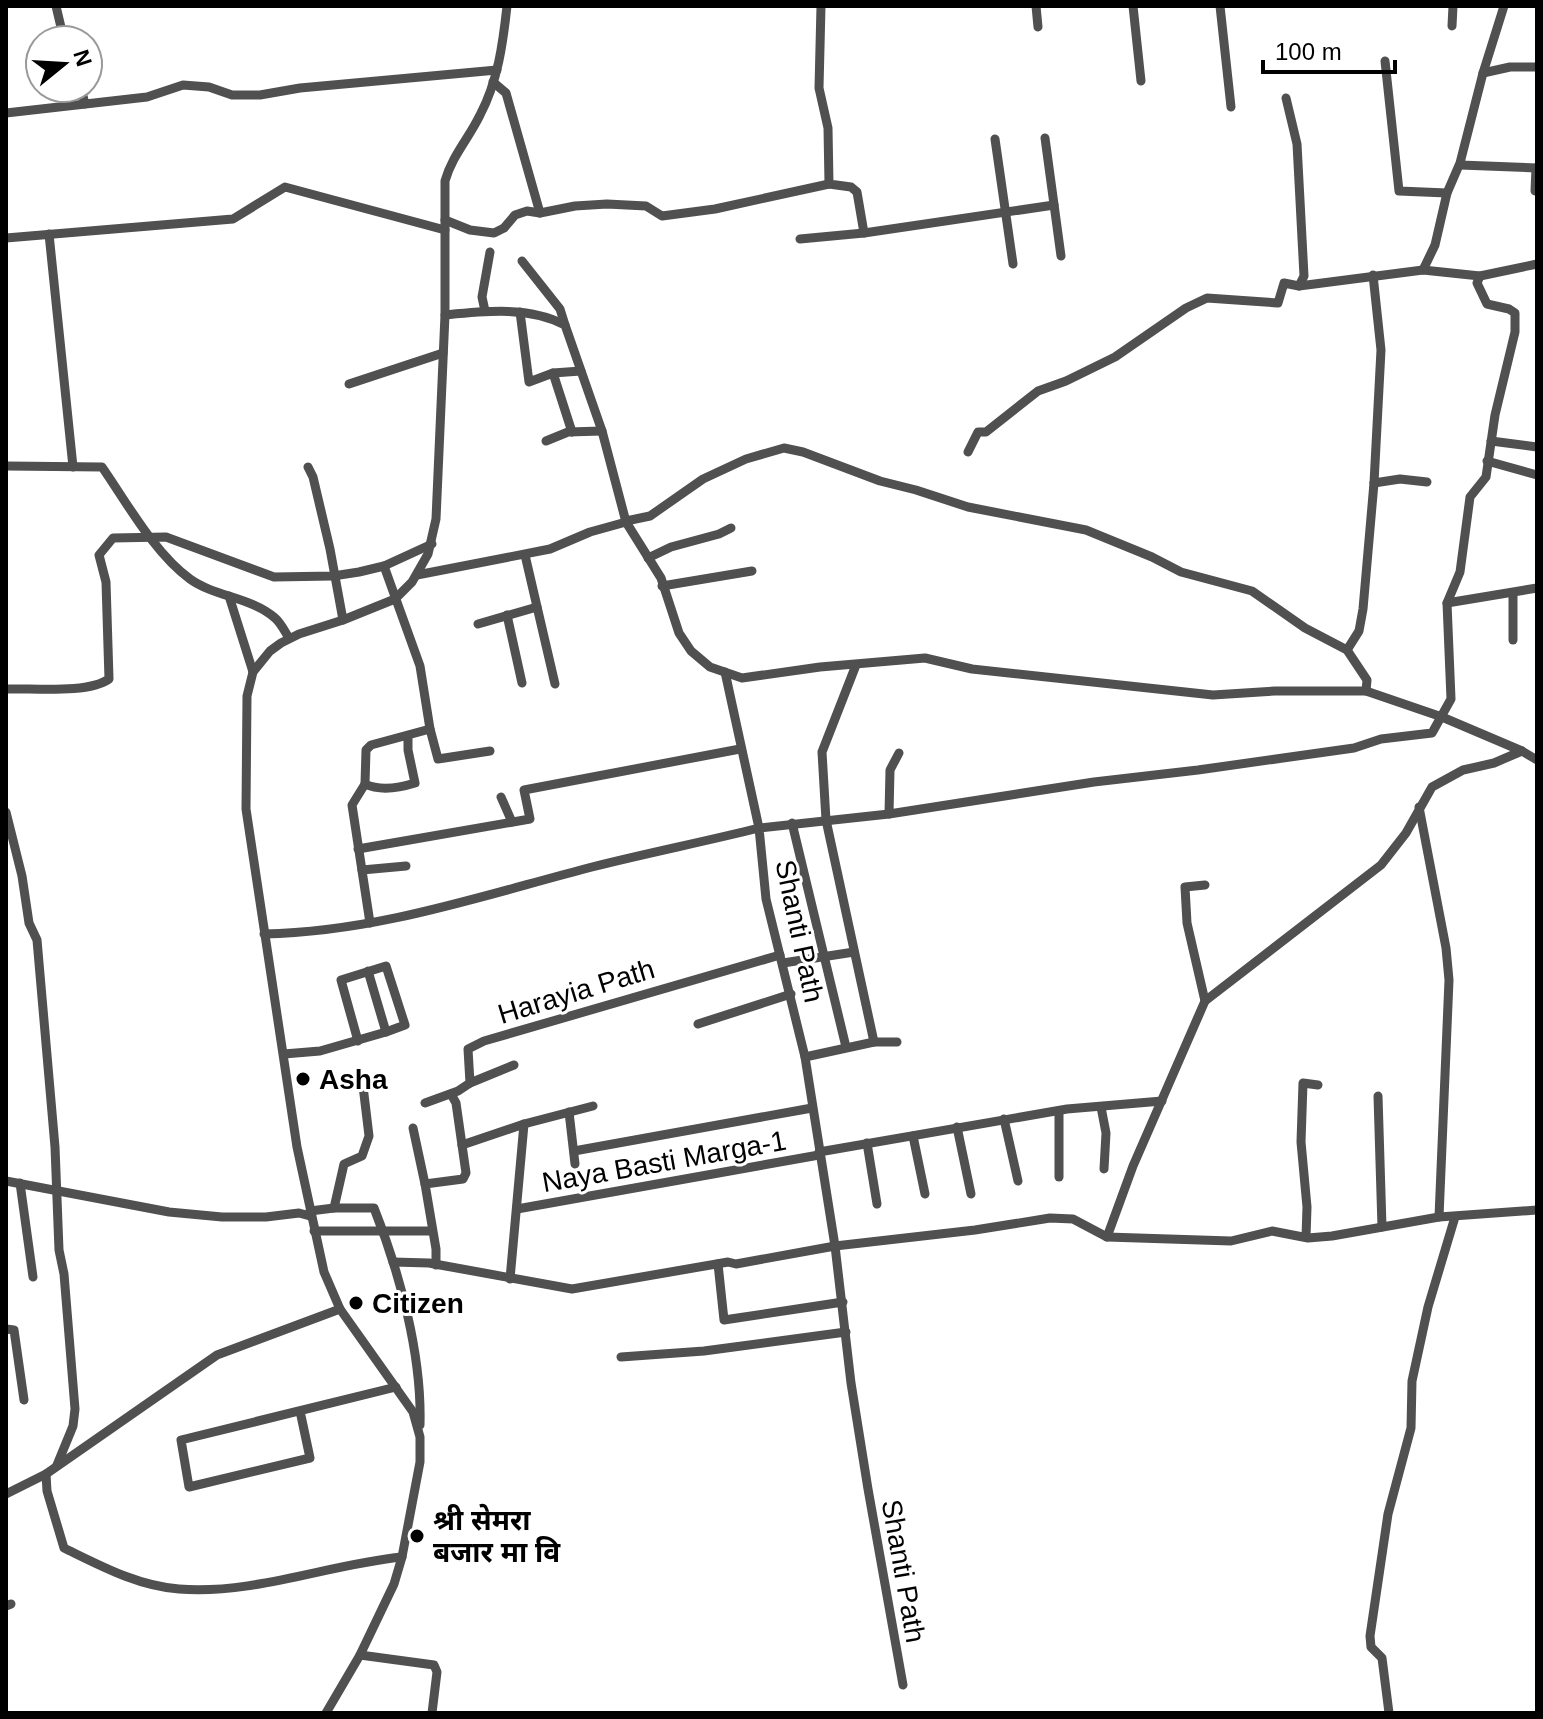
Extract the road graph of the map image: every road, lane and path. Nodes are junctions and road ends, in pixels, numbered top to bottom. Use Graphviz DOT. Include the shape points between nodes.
graph roads {
  1 [pos="507,6"];
  2 [pos="821,6"];
  3 [pos="1036,6"];
  4 [pos="1133,6"];
  5 [pos="1220,6"];
  6 [pos="1453,6"];
  7 [pos="1504,6"];
  8 [pos="1452,26"];
  9 [pos="1038,27"];
  10 [pos="1385,61"];
  11 [pos="1537,67"];
  12 [pos="497,70"];
  13 [pos="1483,73"];
  14 [pos="1141,81"];
  15 [pos="493,82"];
  16 [pos="1286,98"];
  17 [pos="104,102"];
  18 [pos="85,104"];
  19 [pos="1231,107"];
  20 [pos="6,113"];
  21 [pos="1045,138"];
  22 [pos="995,139"];
  23 [pos="1460,165"];
  24 [pos="1536,168"];
  25 [pos="829,184"];
  26 [pos="1535,191"];
  27 [pos="1447,193"];
  28 [pos="1054,205"];
  29 [pos="1004,211"];
  30 [pos="540,213"];
  31 [pos="445,225"];
  32 [pos="864,233"];
  33 [pos="49,234"];
  34 [pos="6,238"];
  35 [pos="800,239"];
  36 [pos="490,252"];
  37 [pos="1061,256"];
  38 [pos="522,261"];
  39 [pos="1013,264"];
  40 [pos="1537,264"];
  41 [pos="1423,270"];
  42 [pos="1373,275"];
  43 [pos="1480,276"];
  44 [pos="1299,286"];
  45 [pos="485,311"];
  46 [pos="520,312"];
  47 [pos="445,315"];
  48 [pos="565,325"];
  49 [pos="443,353"];
  50 [pos="581,371"];
  51 [pos="553,373"];
  52 [pos="349,384"];
  53 [pos="602,431"];
  54 [pos="572,432"];
  55 [pos="546,441"];
  56 [pos="1491,441"];
  57 [pos="1537,447"];
  58 [pos="968,452"];
  59 [pos="1487,461"];
  60 [pos="6,466"];
  61 [pos="73,467"];
  62 [pos="308,467"];
  63 [pos="1537,475"];
  64 [pos="1427,482"];
  65 [pos="1374,483"];
  66 [pos="626,522"];
  67 [pos="731,528"];
  68 [pos="150,536"];
  69 [pos="432,544"];
  70 [pos="525,555"];
  71 [pos="648,558"];
  72 [pos="384,566"];
  73 [pos="752,571"];
  74 [pos="417,575"];
  75 [pos="333,576"];
  76 [pos="662,586"];
  77 [pos="1537,588"];
  78 [pos="1513,593"];
  79 [pos="229,596"];
  80 [pos="395,599"];
  81 [pos="1447,603"];
  82 [pos="537,607"];
  83 [pos="507,615"];
  84 [pos="343,620"];
  85 [pos="478,624"];
  86 [pos="289,638"];
  87 [pos="1513,640"];
  88 [pos="1347,650"];
  89 [pos="856,665"];
  90 [pos="253,672"];
  91 [pos="725,672"];
  92 [pos="522,683"];
  93 [pos="555,684"];
  94 [pos="6,689"];
  95 [pos="1366,691"];
  96 [pos="1442,717"];
  97 [pos="430,729"];
  98 [pos="408,735"];
  99 [pos="740,749"];
  100 [pos="490,751"];
  101 [pos="1522,751"];
  102 [pos="899,753"];
  103 [pos="1537,760"];
  104 [pos="365,784"];
  105 [pos="501,797"];
  106 [pos="1419,807"];
  107 [pos="6,812"];
  108 [pos="889,814"];
  109 [pos="826,820"];
  110 [pos="512,822"];
  111 [pos="792,823"];
  112 [pos="759,828"];
  113 [pos="358,849"];
  114 [pos="406,866"];
  115 [pos="362,870"];
  116 [pos="1205,885"];
  117 [pos="370,923"];
  118 [pos="264,934"];
  119 [pos="854,952"];
  120 [pos="823,957"];
  121 [pos="781,959"];
  122 [pos="368,971"];
  123 [pos="791,994"];
  124 [pos="1205,1001"];
  125 [pos="698,1024"];
  126 [pos="386,1032"];
  127 [pos="358,1041"];
  128 [pos="874,1042"];
  129 [pos="897,1042"];
  130 [pos="846,1047"];
  131 [pos="284,1054"];
  132 [pos="805,1057"];
  133 [pos="514,1065"];
  134 [pos="470,1083"];
  135 [pos="1318,1085"];
  136 [pos="363,1086"];
  137 [pos="451,1094"];
  138 [pos="1378,1096"];
  139 [pos="1162,1101"];
  140 [pos="425,1103"];
  141 [pos="593,1106"];
  142 [pos="1101,1107"];
  143 [pos="812,1108"];
  144 [pos="569,1112"];
  145 [pos="1059,1112"];
  146 [pos="1004,1119"];
  147 [pos="524,1124"];
  148 [pos="957,1127"];
  149 [pos="413,1128"];
  150 [pos="913,1136"];
  151 [pos="867,1143"];
  152 [pos="462,1145"];
  153 [pos="574,1151"];
  154 [pos="819,1153"];
  155 [pos="575,1164"];
  156 [pos="1104,1169"];
  157 [pos="1059,1177"];
  158 [pos="6,1181"];
  159 [pos="1018,1181"];
  160 [pos="20,1183"];
  161 [pos="425,1184"];
  162 [pos="56,1189"];
  163 [pos="925,1194"];
  164 [pos="971,1194"];
  165 [pos="877,1204"];
  166 [pos="334,1208"];
  167 [pos="517,1209"];
  168 [pos="1537,1210"];
  169 [pos="310,1214"];
  170 [pos="1439,1217"];
  171 [pos="1455,1217"];
  172 [pos="1382,1227"];
  173 [pos="314,1231"];
  174 [pos="383,1231"];
  175 [pos="432,1231"];
  176 [pos="1107,1237"];
  177 [pos="1306,1237"];
  178 [pos="835,1246"];
  179 [pos="393,1262"];
  180 [pos="718,1264"];
  181 [pos="436,1265"];
  182 [pos="33,1277"];
  183 [pos="510,1279"];
  184 [pos="843,1302"];
  185 [pos="340,1309"];
  186 [pos="6,1329"];
  187 [pos="846,1332"];
  188 [pos="621,1357"];
  189 [pos="396,1387"];
  190 [pos="24,1400"];
  191 [pos="300,1411"];
  192 [pos="420,1437"];
  193 [pos="57,1465"];
  194 [pos="46,1474"];
  195 [pos="6,1494"];
  196 [pos="402,1557"];
  197 [pos="360,1655"];
  198 [pos="903,1685"];
  199 [pos="326,1713"];
  200 [pos="432,1713"];
  201 [pos="1389,1713"];
  1 -- 12 [label="street"];
  2 -- 25 [label="street" via="819,88 828,128"];
  3 -- 9 [label="street"];
  4 -- 14 [label="street"];
  5 -- 19 [label="street"];
  6 -- 8 [label="street"];
  7 -- 13 [label="street"];
  10 -- 27 [label="street" via="1399,191"];
  11 -- 13 [label="street"];
  12 -- 15 [label="street"];
  12 -- 17 [label="street" via="260,95 183,85 147,97"];
  13 -- 23 [label="street"];
  15 -- 30 [label="street" via="506,93"];
  15 -- 31 [label="street" via="482,112 449,166"];
  16 -- 44 [label="street" via="1297,144 1304,276"];
  18 -- 20 [label="street"];
  21 -- 28 [label="street"];
  22 -- 29 [label="street"];
  23 -- 24 [label="street"];
  23 -- 27 [label="street"];
  24 -- 26 [label="street"];
  25 -- 30 [label="street" via="662,216 646,206 607,204"];
  25 -- 32 [label="street" via="857,192"];
  27 -- 41 [label="street" via="1435,245"];
  28 -- 29 [label="street"];
  28 -- 37 [label="street"];
  29 -- 32 [label="street"];
  29 -- 39 [label="street"];
  30 -- 31 [label="street" via="515,215 494,233"];
  31 -- 33 [label="street" via="285,187 233,219"];
  31 -- 47 [label="street"];
  32 -- 35 [label="street"];
  33 -- 34 [label="street"];
  33 -- 61 [label="street"];
  36 -- 45 [label="street" via="482,297"];
  38 -- 48 [label="street" via="560,309"];
  40 -- 43 [label="street"];
  41 -- 42 [label="street"];
  41 -- 43 [label="street"];
  42 -- 44 [label="street"];
  42 -- 65 [label="street" via="1381,350"];
  43 -- 56 [label="street" via="1477,283 1487,304 1515,313"];
  44 -- 58 [label="street" via="1284,283 1278,303 1207,298 1186,308 1115,357 1038,391 986,432 978,432"];
  45 -- 46 [label="street"];
  45 -- 47 [label="street"];
  46 -- 48 [label="street" via="549,316"];
  46 -- 51 [label="street" via="529,382"];
  47 -- 49 [label="street"];
  48 -- 50 [label="street"];
  49 -- 52 [label="street"];
  49 -- 69 [label="street"];
  50 -- 51 [label="street"];
  50 -- 53 [label="street"];
  51 -- 54 [label="street"];
  53 -- 54 [label="street"];
  53 -- 66 [label="street"];
  54 -- 55 [label="street"];
  56 -- 57 [label="street"];
  56 -- 59 [label="street"];
  59 -- 63 [label="street"];
  59 -- 81 [label="street" via="1486,477 1470,497 1460,572"];
  60 -- 61 [label="street"];
  61 -- 68 [label="street" via="102,467"];
  62 -- 75 [label="street"];
  64 -- 65 [label="street"];
  65 -- 88 [label="street" via="1363,609 1359,631"];
  66 -- 70 [label="street"];
  66 -- 71 [label="street"];
  66 -- 88 [label="street" via="650,516 719,470 784,448 968,507 1086,530 1181,572 1252,591"];
  67 -- 71 [label="street"];
  68 -- 75 [label="street" via="195,546 274,577"];
  68 -- 79 [label="street" via="189,579"];
  68 -- 94 [label="street" via="113,538 99,555 106,582 109,679 85,687"];
  69 -- 72 [label="street"];
  69 -- 74 [label="street"];
  70 -- 74 [label="street"];
  70 -- 82 [label="street"];
  71 -- 76 [label="street"];
  72 -- 75 [label="street"];
  72 -- 80 [label="street"];
  73 -- 76 [label="street"];
  74 -- 80 [label="street"];
  75 -- 84 [label="street"];
  76 -- 91 [label="street" via="691,651"];
  77 -- 78 [label="street"];
  78 -- 81 [label="street"];
  78 -- 87 [label="street"];
  79 -- 86 [label="street" via="276,619"];
  79 -- 90 [label="street"];
  80 -- 84 [label="street"];
  80 -- 97 [label="street" via="420,666"];
  81 -- 96 [label="street" via="1451,699"];
  82 -- 83 [label="street"];
  82 -- 93 [label="street"];
  83 -- 85 [label="street"];
  83 -- 92 [label="street"];
  84 -- 86 [label="street"];
  86 -- 90 [label="street"];
  88 -- 95 [label="street" via="1367,680"];
  89 -- 91 [label="street" via="742,678"];
  89 -- 95 [label="street" via="925,658 972,669 1213,695"];
  89 -- 109 [label="street" via="822,752"];
  90 -- 118 [label="street" via="247,696 245,785"];
  91 -- 99 [label="street"];
  95 -- 96 [label="street"];
  96 -- 101 [label="street"];
  96 -- 108 [label="street, Shanti Path" via="1432,733 1354,748"];
  97 -- 98 [label="street"];
  97 -- 100 [label="street" via="438,759"];
  98 -- 104 [label="street" via="366,750"];
  98 -- 104 [label="street" via="415,783 399,788"];
  99 -- 110 [label="street" via="524,790 530,819"];
  99 -- 112 [label="street"];
  101 -- 103 [label="street"];
  101 -- 106 [label="street" via="1463,770 1432,787"];
  102 -- 108 [label="street" via="890,770"];
  104 -- 113 [label="street" via="352,805"];
  105 -- 110 [label="street"];
  106 -- 124 [label="street" via="1381,865"];
  106 -- 170 [label="street" via="1449,980"];
  107 -- 162 [label="street" via="37,940"];
  108 -- 109 [label="street, Shanti Path"];
  109 -- 111 [label="street, Shanti Path"];
  109 -- 119 [label="street"];
  110 -- 113 [label="street"];
  111 -- 112 [label="street, Shanti Path"];
  111 -- 120 [label="street"];
  112 -- 117 [label="street"];
  112 -- 121 [label="street, Shanti Path" via="766,899"];
  113 -- 115 [label="street"];
  114 -- 115 [label="street"];
  115 -- 117 [label="street"];
  116 -- 124 [label="street" via="1185,887 1187,923"];
  117 -- 118 [label="street"];
  118 -- 131 [label="street"];
  119 -- 120 [label="street"];
  119 -- 128 [label="street"];
  120 -- 121 [label="street"];
  120 -- 130 [label="street"];
  121 -- 123 [label="street, Shanti Path"];
  121 -- 134 [label="street, Harayia Path" via="484,1041 468,1049"];
  122 -- 126 [label="street"];
  122 -- 126 [label="street" via="386,966 405,1025"];
  122 -- 127 [label="street" via="341,980"];
  123 -- 125 [label="street"];
  123 -- 132 [label="street, Shanti Path"];
  124 -- 139 [label="street"];
  126 -- 127 [label="street"];
  127 -- 131 [label="street"];
  128 -- 129 [label="street"];
  128 -- 130 [label="street"];
  130 -- 132 [label="street"];
  131 -- 169 [label="street"];
  132 -- 143 [label="street, Shanti Path"];
  133 -- 134 [label="street"];
  134 -- 137 [label="street"];
  135 -- 177 [label="street" via="1303,1083"];
  136 -- 166 [label="street" via="369,1136 362,1156 344,1164"];
  137 -- 140 [label="street"];
  137 -- 152 [label="street"];
  138 -- 172 [label="street"];
  139 -- 142 [label="street, Naya Basti Marga-1"];
  139 -- 176 [label="street"];
  141 -- 144 [label="street"];
  142 -- 145 [label="street, Naya Basti Marga-1"];
  142 -- 156 [label="street"];
  143 -- 153 [label="street"];
  143 -- 154 [label="street, Shanti Path"];
  144 -- 147 [label="street"];
  144 -- 153 [label="street"];
  145 -- 146 [label="street, Naya Basti Marga-1"];
  145 -- 157 [label="street"];
  146 -- 148 [label="street, Naya Basti Marga-1"];
  146 -- 159 [label="street"];
  147 -- 152 [label="street"];
  147 -- 167 [label="street"];
  148 -- 150 [label="street, Naya Basti Marga-1"];
  148 -- 164 [label="street"];
  149 -- 161 [label="street"];
  150 -- 151 [label="street, Naya Basti Marga-1"];
  150 -- 163 [label="street"];
  151 -- 154 [label="street, Naya Basti Marga-1"];
  151 -- 165 [label="street"];
  152 -- 161 [label="street" via="463,1179"];
  153 -- 155 [label="street"];
  154 -- 167 [label="street, Naya Basti Marga-1"];
  154 -- 178 [label="street, Shanti Path"];
  158 -- 160 [label="street"];
  160 -- 162 [label="street"];
  160 -- 182 [label="street"];
  161 -- 175 [label="street"];
  162 -- 169 [label="street" via="169,1212 222,1217"];
  162 -- 193 [label="street" via="75,1409"];
  166 -- 169 [label="street"];
  166 -- 174 [label="street" via="372,1207"];
  167 -- 183 [label="street"];
  168 -- 171 [label="street"];
  169 -- 173 [label="street"];
  170 -- 171 [label="street"];
  170 -- 172 [label="street"];
  171 -- 201 [label="street" via="1412,1381 1411,1428 1388,1514 1372,1621 1371,1647 1382,1658"];
  172 -- 177 [label="street"];
  173 -- 174 [label="street"];
  173 -- 185 [label="street"];
  174 -- 175 [label="street"];
  174 -- 179 [label="street"];
  175 -- 181 [label="street"];
  176 -- 177 [label="street" via="1231,1241 1272,1231"];
  176 -- 178 [label="street" via="1073,1219 1050,1218"];
  178 -- 180 [label="street"];
  178 -- 184 [label="street, Shanti Path"];
  179 -- 181 [label="street"];
  179 -- 192 [label="street" via="421,1389"];
  180 -- 183 [label="street" via="572,1289"];
  180 -- 184 [label="street" via="724,1320"];
  181 -- 183 [label="street"];
  184 -- 187 [label="street, Shanti Path"];
  185 -- 189 [label="street"];
  185 -- 193 [label="street" via="217,1355"];
  186 -- 190 [label="street" via="14,1330"];
  187 -- 188 [label="street"];
  187 -- 198 [label="street, Shanti Path"];
  189 -- 191 [label="street"];
  189 -- 192 [label="street" via="413,1412"];
  191 -- 191 [label="street" via="181,1440 189,1487 310,1458"];
  192 -- 196 [label="street"];
  193 -- 194 [label="street"];
  194 -- 195 [label="street"];
  194 -- 196 [label="street" via="64,1548 119,1575 177,1589 279,1581"];
  196 -- 197 [label="street"];
  197 -- 199 [label="street"];
  197 -- 200 [label="street" via="434,1665"];
}
